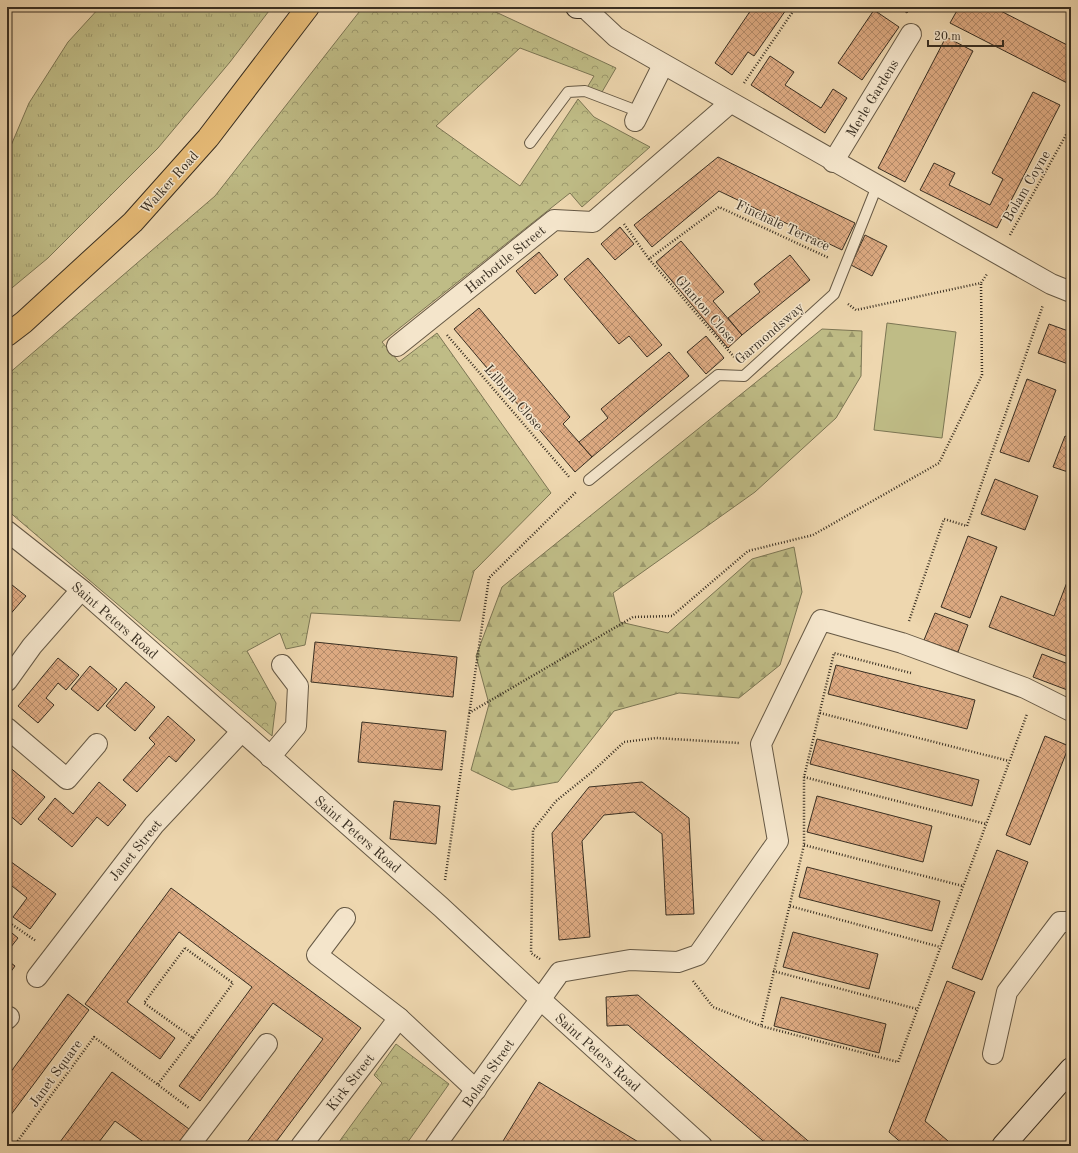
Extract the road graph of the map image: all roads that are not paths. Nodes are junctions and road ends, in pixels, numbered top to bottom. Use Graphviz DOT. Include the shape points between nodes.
graph roads {
  1 [pos="308,7"];
  2 [pos="585,7"];
  3 [pos="911,34"];
  4 [pos="663,65"];
  5 [pos="730,103"];
  6 [pos="637,117"];
  7 [pos="530,143"];
  8 [pos="833,162"];
  9 [pos="877,186"];
  10 [pos="1071,292"];
  11 [pos="7,335"];
  12 [pos="397,346"];
  13 [pos="589,480"];
  14 [pos="7,531"];
  15 [pos="75,597"];
  16 [pos="282,665"];
  17 [pos="7,681"];
  18 [pos="1071,711"];
  19 [pos="7,728"];
  20 [pos="242,731"];
  21 [pos="97,744"];
  22 [pos="270,757"];
  23 [pos="345,918"];
  24 [pos="1071,922"];
  25 [pos="37,977"];
  26 [pos="540,999"];
  27 [pos="400,1018"];
  28 [pos="267,1044"];
  29 [pos="993,1054"];
  30 [pos="1068,1078"];
  31 [pos="476,1090"];
  32 [pos="189,1146"];
  33 [pos="301,1146"];
  34 [pos="435,1146"];
  35 [pos="702,1146"];
  36 [pos="1003,1146"];
  1 -- 11 [label="main road, Walker Road" via="208,138 133,222"];
  2 -- 4 [label="street" via="616,37"];
  3 -- 8 [label="street, Merle Gardens"];
  4 -- 5 [label="street"];
  4 -- 6 [label="street"];
  5 -- 8 [label="street"];
  5 -- 12 [label="street, Harbottle Street" via="593,222 554,220"];
  6 -- 7 [label="lane" via="584,91 568,92"];
  8 -- 9 [label="street"];
  9 -- 10 [label="street" via="1051,284"];
  9 -- 13 [label="lane, Garmondsway" via="834,294 744,376 718,375"];
  14 -- 20 [label="street, Saint Peters Road" via="83,591"];
  15 -- 17 [label="street" via="32,646"];
  16 -- 22 [label="street" via="298,686 296,726"];
  18 -- 26 [label="street, Bolam Street" via="1025,688 902,643 821,620 761,744 778,841 698,955 678,962 630,960 560,972"];
  19 -- 21 [label="street" via="67,779"];
  20 -- 22 [label="street, Saint Peters Road"];
  20 -- 25 [label="street, Janet Street" via="154,824"];
  22 -- 26 [label="street, Saint Peters Road" via="441,907"];
  23 -- 27 [label="street" via="318,955"];
  24 -- 29 [label="street" via="1060,922 1007,992"];
  26 -- 31 [label="street, Bolam Street"];
  26 -- 35 [label="street, Saint Peters Road"];
  27 -- 31 [label="street"];
  27 -- 33 [label="street, Kirk Street"];
  28 -- 32 [label="street"];
  30 -- 36 [label="street"];
  31 -- 34 [label="street, Bolam Street"];
}
